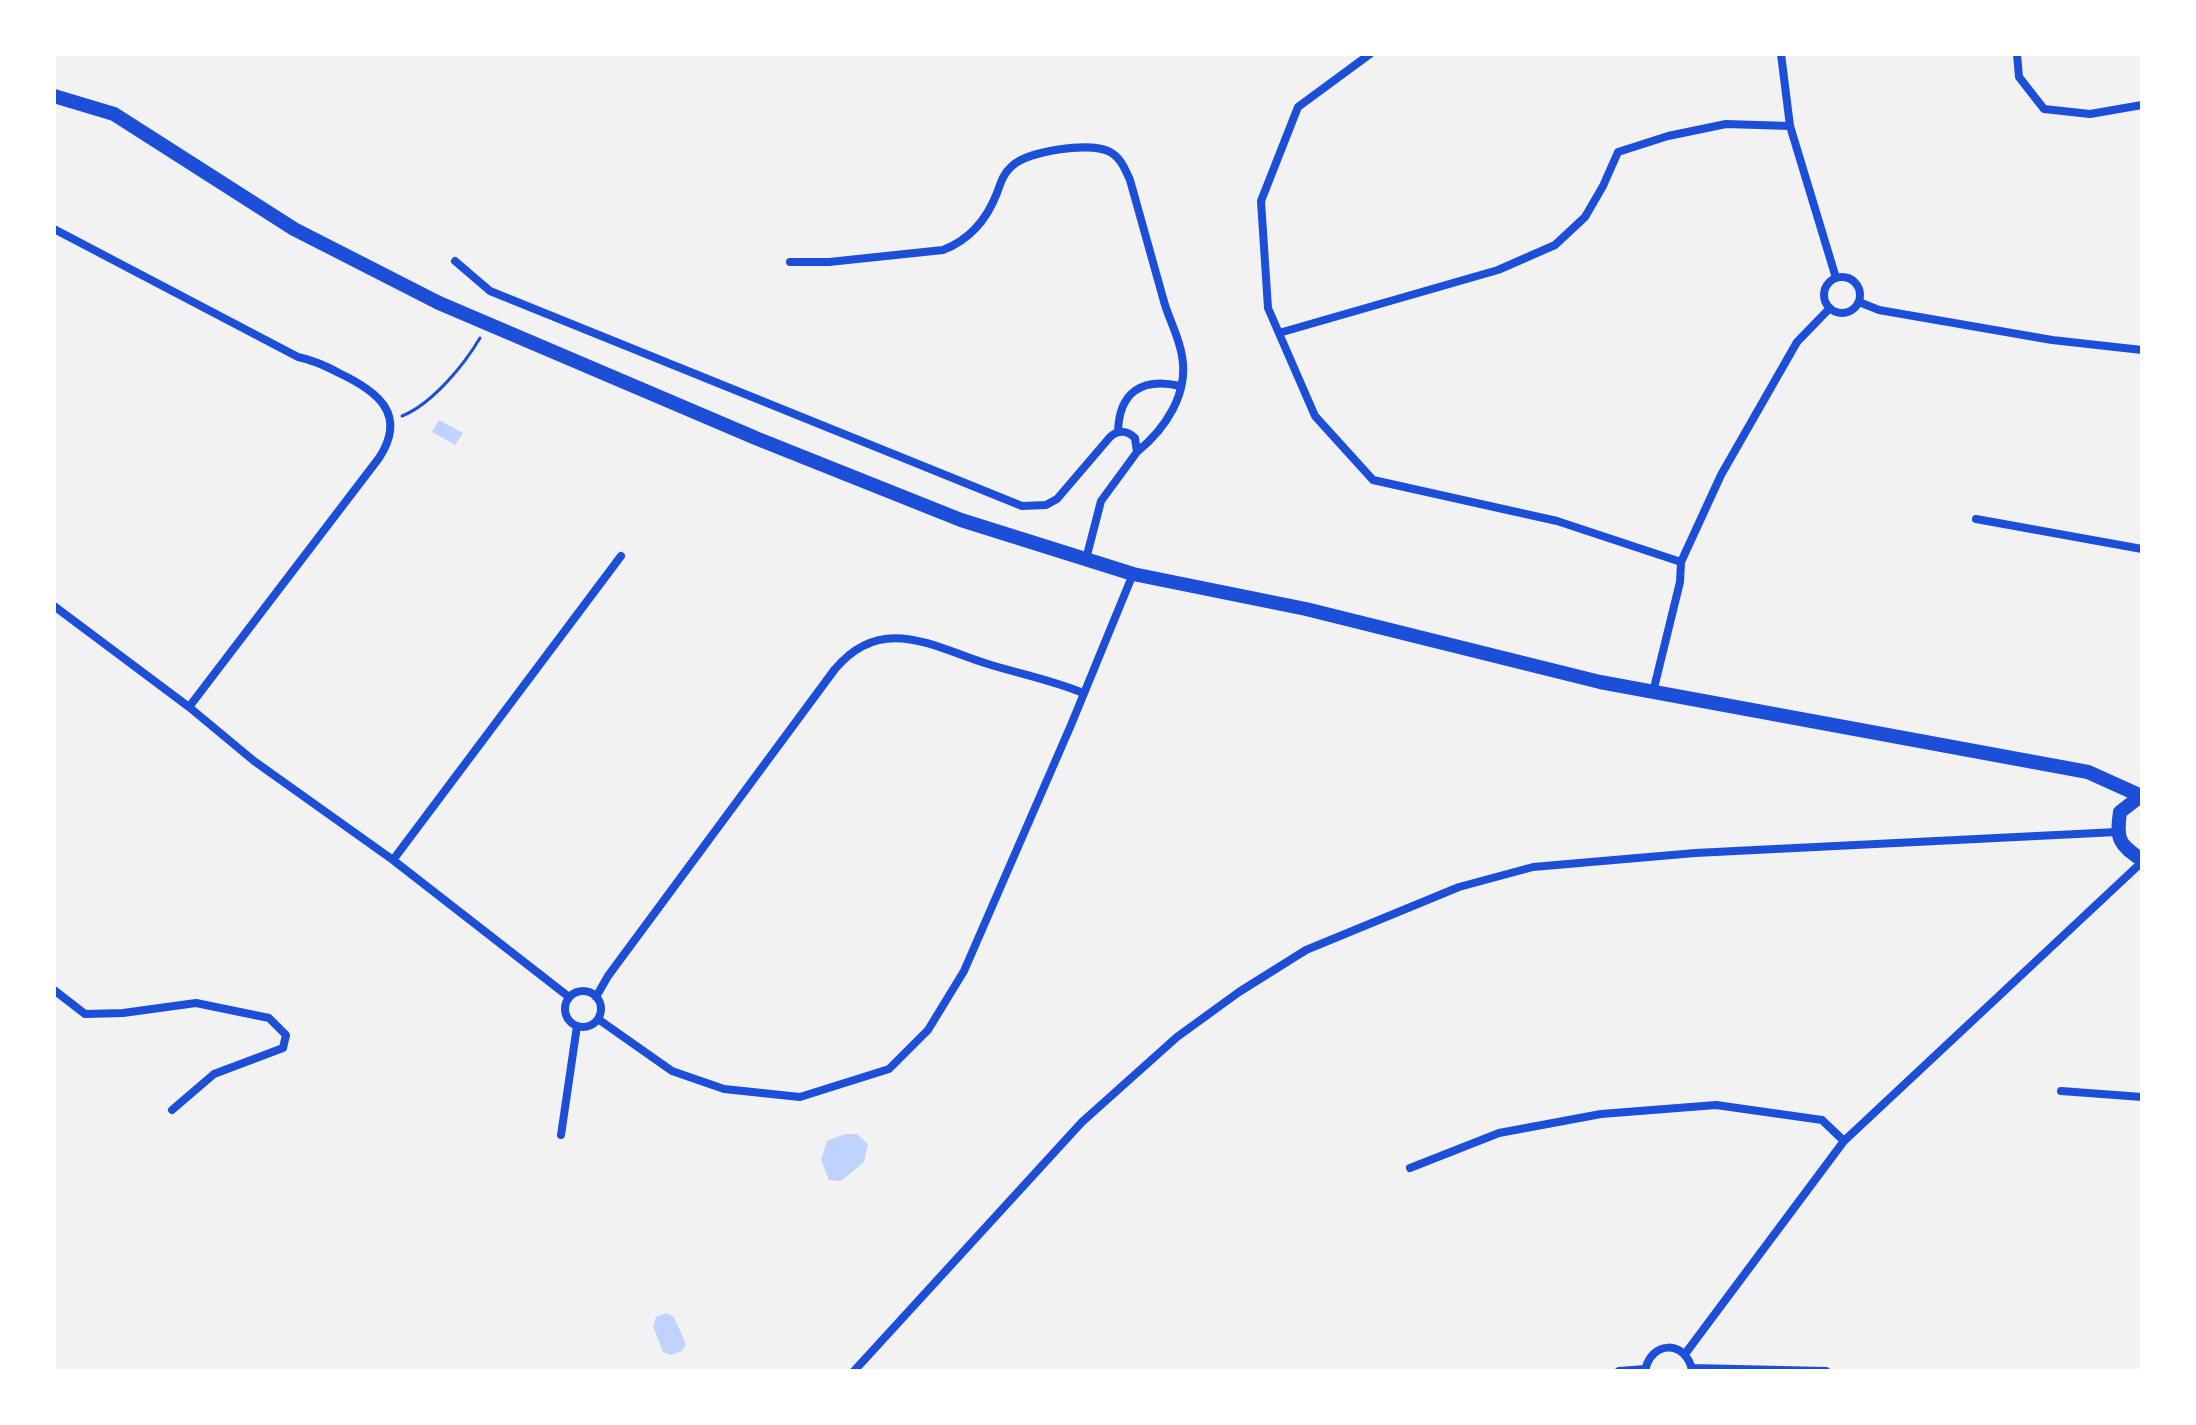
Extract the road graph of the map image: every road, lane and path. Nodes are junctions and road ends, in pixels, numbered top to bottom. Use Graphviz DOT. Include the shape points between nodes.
graph roads {
  1 [pos="1370,54"];
  2 [pos="1781,54"];
  3 [pos="2017,54"];
  4 [pos="54,96"];
  5 [pos="2142,105"];
  6 [pos="1790,126"];
  7 [pos="54,229"];
  8 [pos="455,261"];
  9 [pos="790,262"];
  10 [pos="1836,278"];
  11 [pos="1859,302"];
  12 [pos="1830,308"];
  13 [pos="488,324"];
  14 [pos="1279,333"];
  15 [pos="2142,350"];
  16 [pos="1180,386"];
  17 [pos="390,420"];
  18 [pos="1118,432"];
  19 [pos="1137,452"];
  20 [pos="1976,519"];
  21 [pos="2142,549"];
  22 [pos="621,556"];
  23 [pos="1086,559"];
  24 [pos="1681,562"];
  25 [pos="1133,574"];
  26 [pos="54,606"];
  27 [pos="1083,693"];
  28 [pos="1661,693"];
  29 [pos="189,707"];
  30 [pos="2141,795"];
  31 [pos="2117,832"];
  32 [pos="393,860"];
  33 [pos="2142,861"];
  34 [pos="54,990"];
  35 [pos="569,997"];
  36 [pos="596,997"];
  37 [pos="598,1019"];
  38 [pos="577,1026"];
  39 [pos="2061,1091"];
  40 [pos="2142,1097"];
  41 [pos="172,1110"];
  42 [pos="561,1135"];
  43 [pos="1844,1141"];
  44 [pos="1410,1168"];
  45 [pos="1685,1354"];
  46 [pos="1645,1370"];
  47 [pos="1692,1370"];
  48 [pos="854,1371"];
  49 [pos="1619,1371"];
  50 [pos="1826,1371"];
  1 -- 14 [label="street" via="1298,107 1261,201 1268,308"];
  2 -- 6 [label="street"];
  3 -- 5 [label="street" via="2019,77 2044,109 2090,114"];
  4 -- 13 [label="street" via="114,114 294,229"];
  6 -- 10 [label="street"];
  6 -- 14 [label="street" via="1726,124 1618,152 1585,217 1555,245 1498,270"];
  7 -- 17 [label="street" via="298,357 366,386"];
  8 -- 18 [label="street" via="490,291 1022,506 1057,499"];
  9 -- 16 [label="street" via="915,254 956,245 987,215 1004,174 1015,163 1043,153 1097,147 1112,152 1130,180 1182,356"];
  10 -- 11 [label="street" via="1857,284"];
  10 -- 12 [label="street" via="1824,293"];
  11 -- 12 [label="street" via="1846,313"];
  11 -- 15 [label="street" via="2052,340"];
  12 -- 24 [label="street" via="1797,342 1721,475"];
  13 -- 17 [label="path" via="471,353 425,404"];
  13 -- 23 [label="street" via="961,520"];
  14 -- 24 [label="street" via="1315,416 1373,480 1557,521"];
  16 -- 18 [label="street" via="1143,385 1121,407"];
  16 -- 19 [label="street" via="1171,415"];
  17 -- 29 [label="street" via="389,444"];
  18 -- 19 [label="street" via="1135,438"];
  19 -- 23 [label="street" via="1101,501"];
  20 -- 21 [label="street"];
  22 -- 32 [label="street"];
  23 -- 25 [label="street"];
  24 -- 28 [label="street" via="1654,688"];
  25 -- 27 [label="street"];
  25 -- 28 [label="street"];
  26 -- 29 [label="street"];
  27 -- 36 [label="street" via="923,640 882,639 862,646 835,669"];
  27 -- 37 [label="street" via="964,971 928,1030 889,1069 800,1097 724,1089 672,1071"];
  28 -- 30 [label="street" via="2088,772"];
  29 -- 32 [label="street" via="254,761"];
  30 -- 31 [label="street" via="2120,812"];
  31 -- 33 [label="street" via="2123,848"];
  31 -- 48 [label="street" via="1695,853 1533,867 1459,887 1306,950 1177,1037 1082,1122"];
  32 -- 35 [label="street"];
  33 -- 43 [label="street"];
  34 -- 41 [label="street" via="85,1014 196,1003 269,1018 286,1035 283,1048 214,1074"];
  35 -- 36 [label="street" via="586,991"];
  35 -- 38 [label="street" via="565,1014"];
  36 -- 37 [label="street"];
  37 -- 38 [label="street" via="588,1027"];
  38 -- 42 [label="street"];
  39 -- 40 [label="street"];
  43 -- 44 [label="street" via="1822,1120 1716,1105 1601,1114 1499,1133"];
  43 -- 45 [label="street"];
  45 -- 46 [label="street" via="1666,1347 1649,1358"];
  45 -- 47 [label="street"];
  46 -- 49 [label="street"];
  47 -- 50 [label="street"];
}
